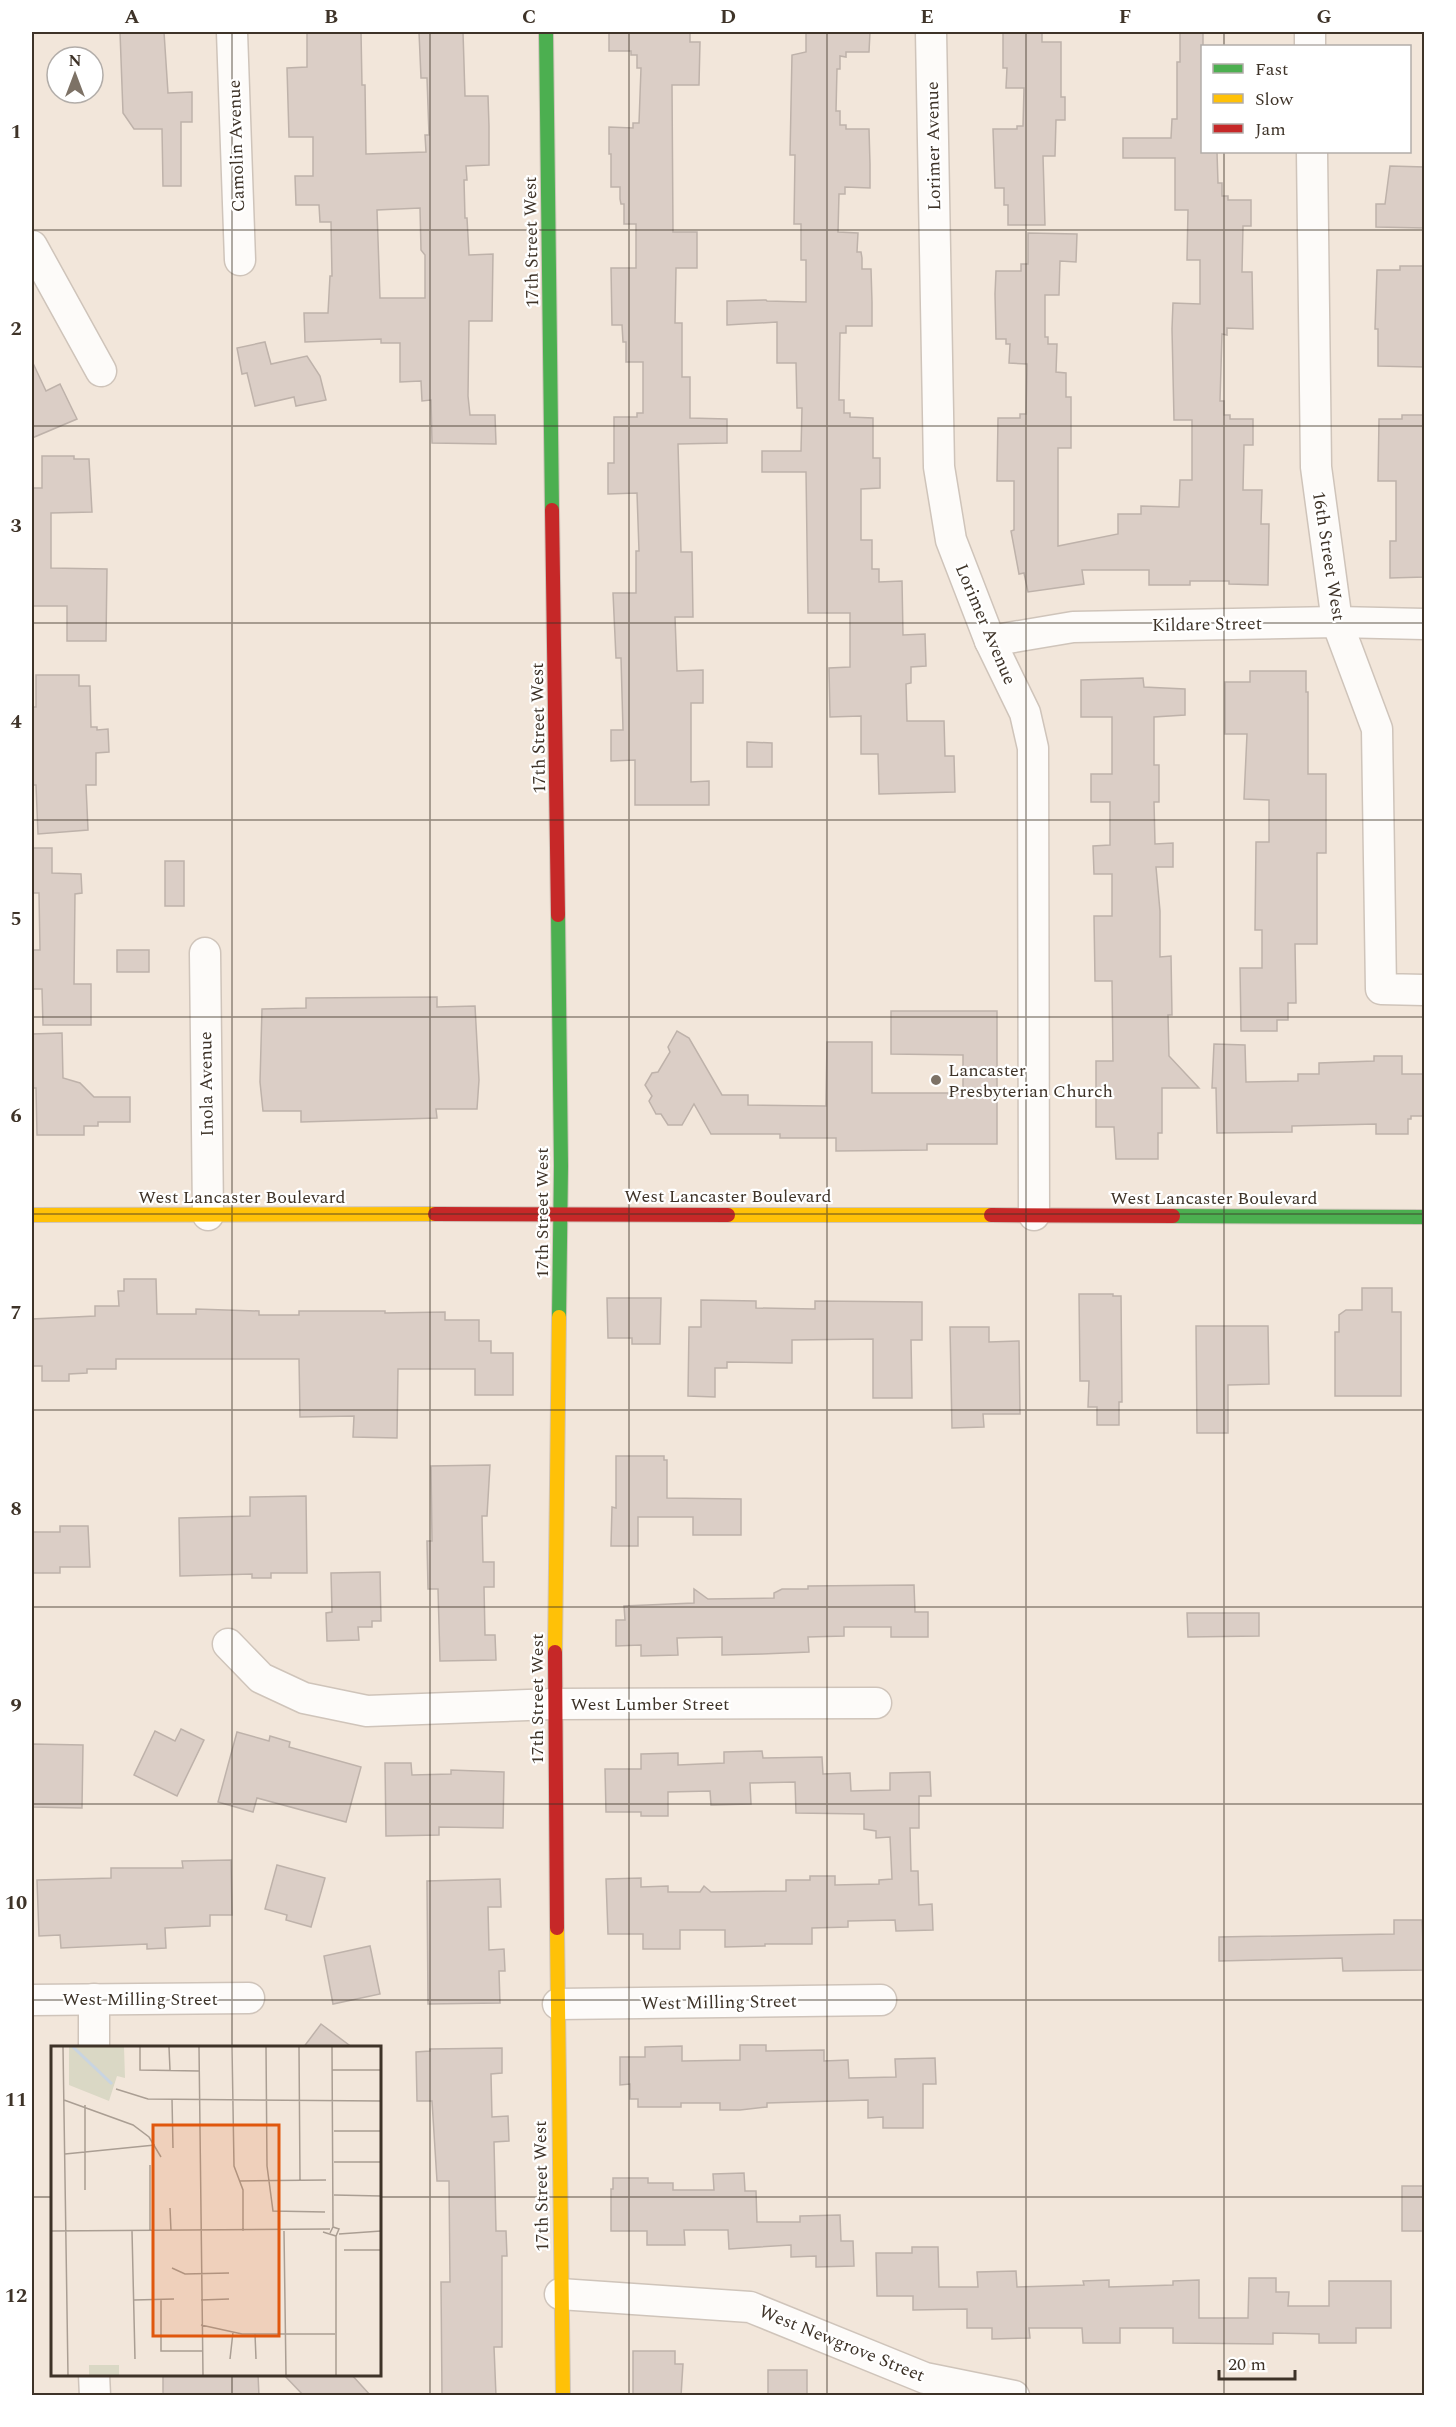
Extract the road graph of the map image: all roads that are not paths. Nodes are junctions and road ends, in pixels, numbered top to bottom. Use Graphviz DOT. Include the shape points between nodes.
graph roads {
  1 [pos="232,32"];
  2 [pos="546,32"];
  3 [pos="931,32"];
  4 [pos="1312,153"];
  5 [pos="32,246"];
  6 [pos="240,260"];
  7 [pos="101,371"];
  8 [pos="1337,622"];
  9 [pos="1425,624"];
  10 [pos="990,641"];
  11 [pos="205,953"];
  12 [pos="1425,990"];
  13 [pos="561,1214"];
  14 [pos="32,1215"];
  15 [pos="208,1215"];
  16 [pos="1034,1215"];
  17 [pos="1425,1217"];
  18 [pos="228,1644"];
  19 [pos="876,1703"];
  20 [pos="554,1704"];
  21 [pos="249,1998"];
  22 [pos="93,1999"];
  23 [pos="32,2000"];
  24 [pos="881,2000"];
  25 [pos="558,2004"];
  26 [pos="94,2046"];
  27 [pos="560,2294"];
  28 [pos="94,2376"];
  29 [pos="923,2387"];
  30 [pos="94,2396"];
  31 [pos="563,2396"];
  32 [pos="1014,2396"];
  1 -- 6 [label="street, Camolin Avenue"];
  2 -- 13 [label="street, 17th Street West"];
  3 -- 10 [label="street, Lorimer Avenue" via="939,467 951,540"];
  4 -- 8 [label="street, 16th Street West" via="1316,467"];
  5 -- 7 [label="street"];
  8 -- 9 [label="street, Kildare Street"];
  8 -- 10 [label="street, Kildare Street" via="1073,627"];
  8 -- 12 [label="street, 16th Street West" via="1377,729 1381,989"];
  10 -- 16 [label="street, Lorimer Avenue" via="1025,713 1033,748"];
  11 -- 15 [label="street, Inola Avenue"];
  13 -- 15 [label="street, West Lancaster Boulevard"];
  13 -- 16 [label="street, West Lancaster Boulevard"];
  13 -- 20 [label="street, 17th Street West"];
  14 -- 15 [label="street, West Lancaster Boulevard"];
  16 -- 17 [label="street, West Lancaster Boulevard"];
  18 -- 20 [label="street, West Lumber Street" via="261,1677 304,1698 367,1711"];
  19 -- 20 [label="street, West Lumber Street"];
  20 -- 25 [label="street, 17th Street West"];
  21 -- 22 [label="street, West Milling Street"];
  22 -- 23 [label="street, West Milling Street"];
  22 -- 26 [label="street"];
  24 -- 25 [label="street, West Milling Street"];
  25 -- 27 [label="street, 17th Street West"];
  27 -- 29 [label="street, West Newgrove Street" via="750,2307"];
  27 -- 31 [label="street, 17th Street West"];
  28 -- 30 [label="street"];
  29 -- 32 [label="street, West Newgrove Street"];
}
